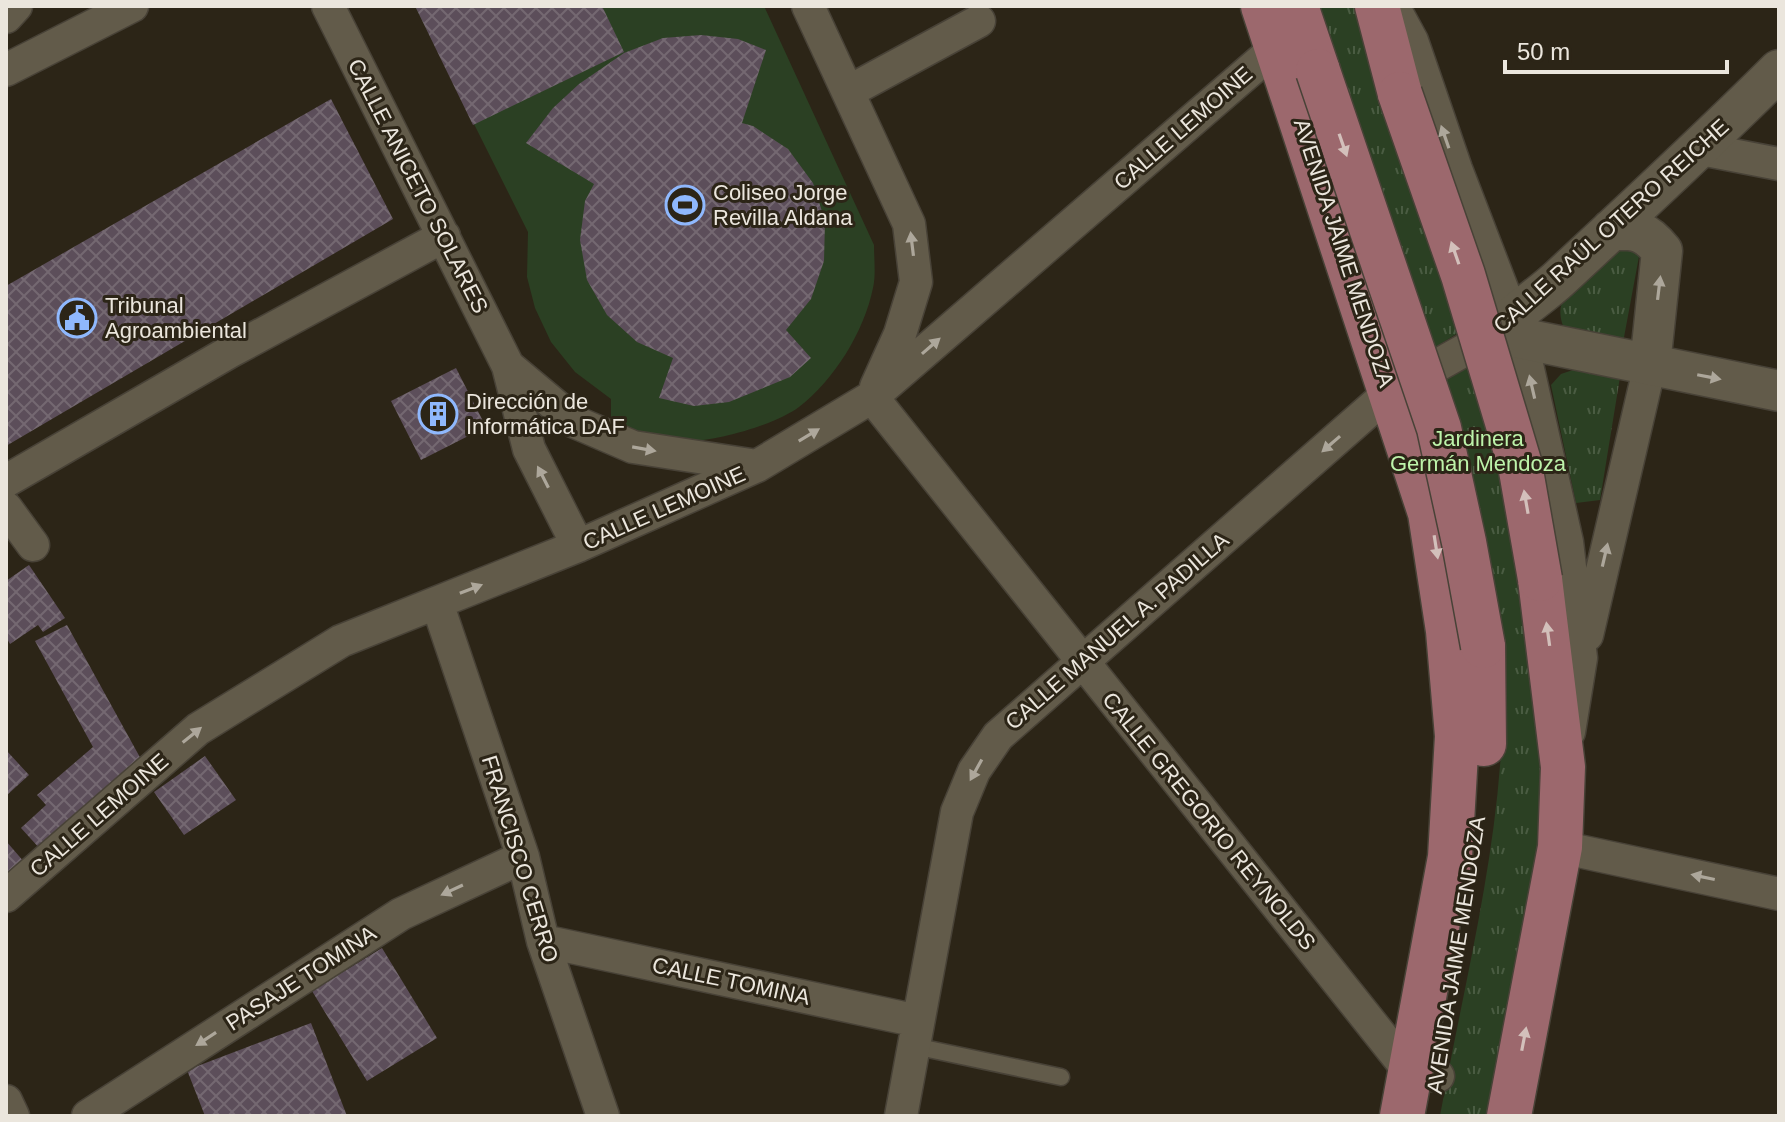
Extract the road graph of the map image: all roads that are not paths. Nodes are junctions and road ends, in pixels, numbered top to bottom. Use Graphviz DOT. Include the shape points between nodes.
graph roads {
  1 [pos="16,6"];
  2 [pos="132,6"];
  3 [pos="328,6"];
  4 [pos="808,6"];
  5 [pos="1263,6"];
  6 [pos="1296,6"];
  7 [pos="1377,6"];
  8 [pos="1393,6"];
  9 [pos="6,17"];
  10 [pos="979,21"];
  11 [pos="1277,47"];
  12 [pos="6,70"];
  13 [pos="1779,70"];
  14 [pos="848,92"];
  15 [pos="1701,149"];
  16 [pos="1779,164"];
  17 [pos="1611,230"];
  18 [pos="444,236"];
  19 [pos="1552,285"];
  20 [pos="1522,333"];
  21 [pos="1650,365"];
  22 [pos="508,366"];
  23 [pos="1779,391"];
  24 [pos="1390,392"];
  25 [pos="872,397"];
  26 [pos="757,466"];
  27 [pos="6,481"];
  28 [pos="6,508"];
  29 [pos="33,545"];
  30 [pos="578,546"];
  31 [pos="437,603"];
  32 [pos="1581,658"];
  33 [pos="1083,662"];
  34 [pos="1563,767"];
  35 [pos="1560,847"];
  36 [pos="523,857"];
  37 [pos="1779,894"];
  38 [pos="6,896"];
  39 [pos="543,941"];
  40 [pos="916,1034"];
  41 [pos="1061,1077"];
  42 [pos="1426,1088"];
  43 [pos="6,1101"];
  44 [pos="13,1116"];
  45 [pos="88,1116"];
  46 [pos="603,1116"];
  47 [pos="901,1116"];
  48 [pos="1402,1116"];
  49 [pos="1509,1116"];
  1 -- 9 [label="street"];
  2 -- 12 [label="street"];
  3 -- 18 [label="street, CALLE ANICETO SOLARES"];
  4 -- 14 [label="street"];
  5 -- 11 [label="main road, AVENIDA JAIME MENDOZA"];
  6 -- 42 [label="main road, AVENIDA JAIME MENDOZA, one-way, bridge" via="1439,428 1483,646 1477,853"];
  34 -- 7 [label="main road, one-way, bridge" via="1520,465 1463,275 1400,94"];
  20 -- 8 [label="street, one-way" via="1412,41"];
  10 -- 14 [label="street"];
  11 -- 24 [label="main road, AVENIDA JAIME MENDOZA"];
  25 -- 11 [label="street, CALLE LEMOINE, one-way"];
  13 -- 15 [label="street, CALLE RAÚL OTERO REICHE"];
  25 -- 14 [label="street, one-way" via="916,282 909,224"];
  15 -- 16 [label="street"];
  15 -- 17 [label="street, CALLE RAÚL OTERO REICHE"];
  17 -- 19 [label="street, CALLE RAÚL OTERO REICHE"];
  21 -- 17 [label="street, one-way" via="1662,251 1652,238 1634,229"];
  18 -- 22 [label="street, CALLE ANICETO SOLARES"];
  18 -- 27 [label="street"];
  19 -- 20 [label="street, CALLE RAÚL OTERO REICHE"];
  19 -- 20 [label="street" via="1544,307 1546,329"];
  20 -- 21 [label="street"];
  20 -- 24 [label="street, CALLE RAÚL OTERO REICHE"];
  32 -- 20 [label="street, one-way" via="1567,542"];
  21 -- 23 [label="street, one-way"];
  32 -- 21 [label="street, one-way"];
  22 -- 26 [label="street, CALLE ANICETO SOLARES, one-way" via="575,422 633,447"];
  30 -- 22 [label="street, CALLE ANICETO SOLARES, one-way" via="529,449"];
  24 -- 33 [label="street, CALLE MANUEL A. PADILLA, one-way"];
  24 -- 42 [label="main road, AVENIDA JAIME MENDOZA, one-way" via="1430,513 1457,736"];
  26 -- 25 [label="street, CALLE LEMOINE, one-way"];
  25 -- 33 [label="street, CALLE GREGORIO REYNOLDS"];
  26 -- 30 [label="street, CALLE LEMOINE"];
  28 -- 29 [label="street"];
  31 -- 30 [label="street, CALLE LEMOINE, one-way"];
  31 -- 36 [label="street, FRANCISCO CERRO"];
  38 -- 31 [label="street, CALLE LEMOINE, one-way" via="198,729 341,641"];
  32 -- 34 [label="street"];
  33 -- 40 [label="street, CALLE MANUEL A. PADILLA, one-way" via="998,736 974,771 957,812"];
  33 -- 42 [label="street, CALLE GREGORIO REYNOLDS"];
  34 -- 35 [label="main road"];
  37 -- 35 [label="street, one-way"];
  49 -- 35 [label="main road, one-way"];
  36 -- 39 [label="street, FRANCISCO CERRO"];
  36 -- 45 [label="street, PASAJE TOMINA, one-way" via="401,914"];
  39 -- 40 [label="street, CALLE TOMINA"];
  39 -- 46 [label="street, FRANCISCO CERRO"];
  40 -- 41 [label="lane"];
  40 -- 47 [label="street, CALLE MANUEL A. PADILLA"];
  42 -- 48 [label="main road, AVENIDA JAIME MENDOZA"];
  43 -- 44 [label="street"];
}
